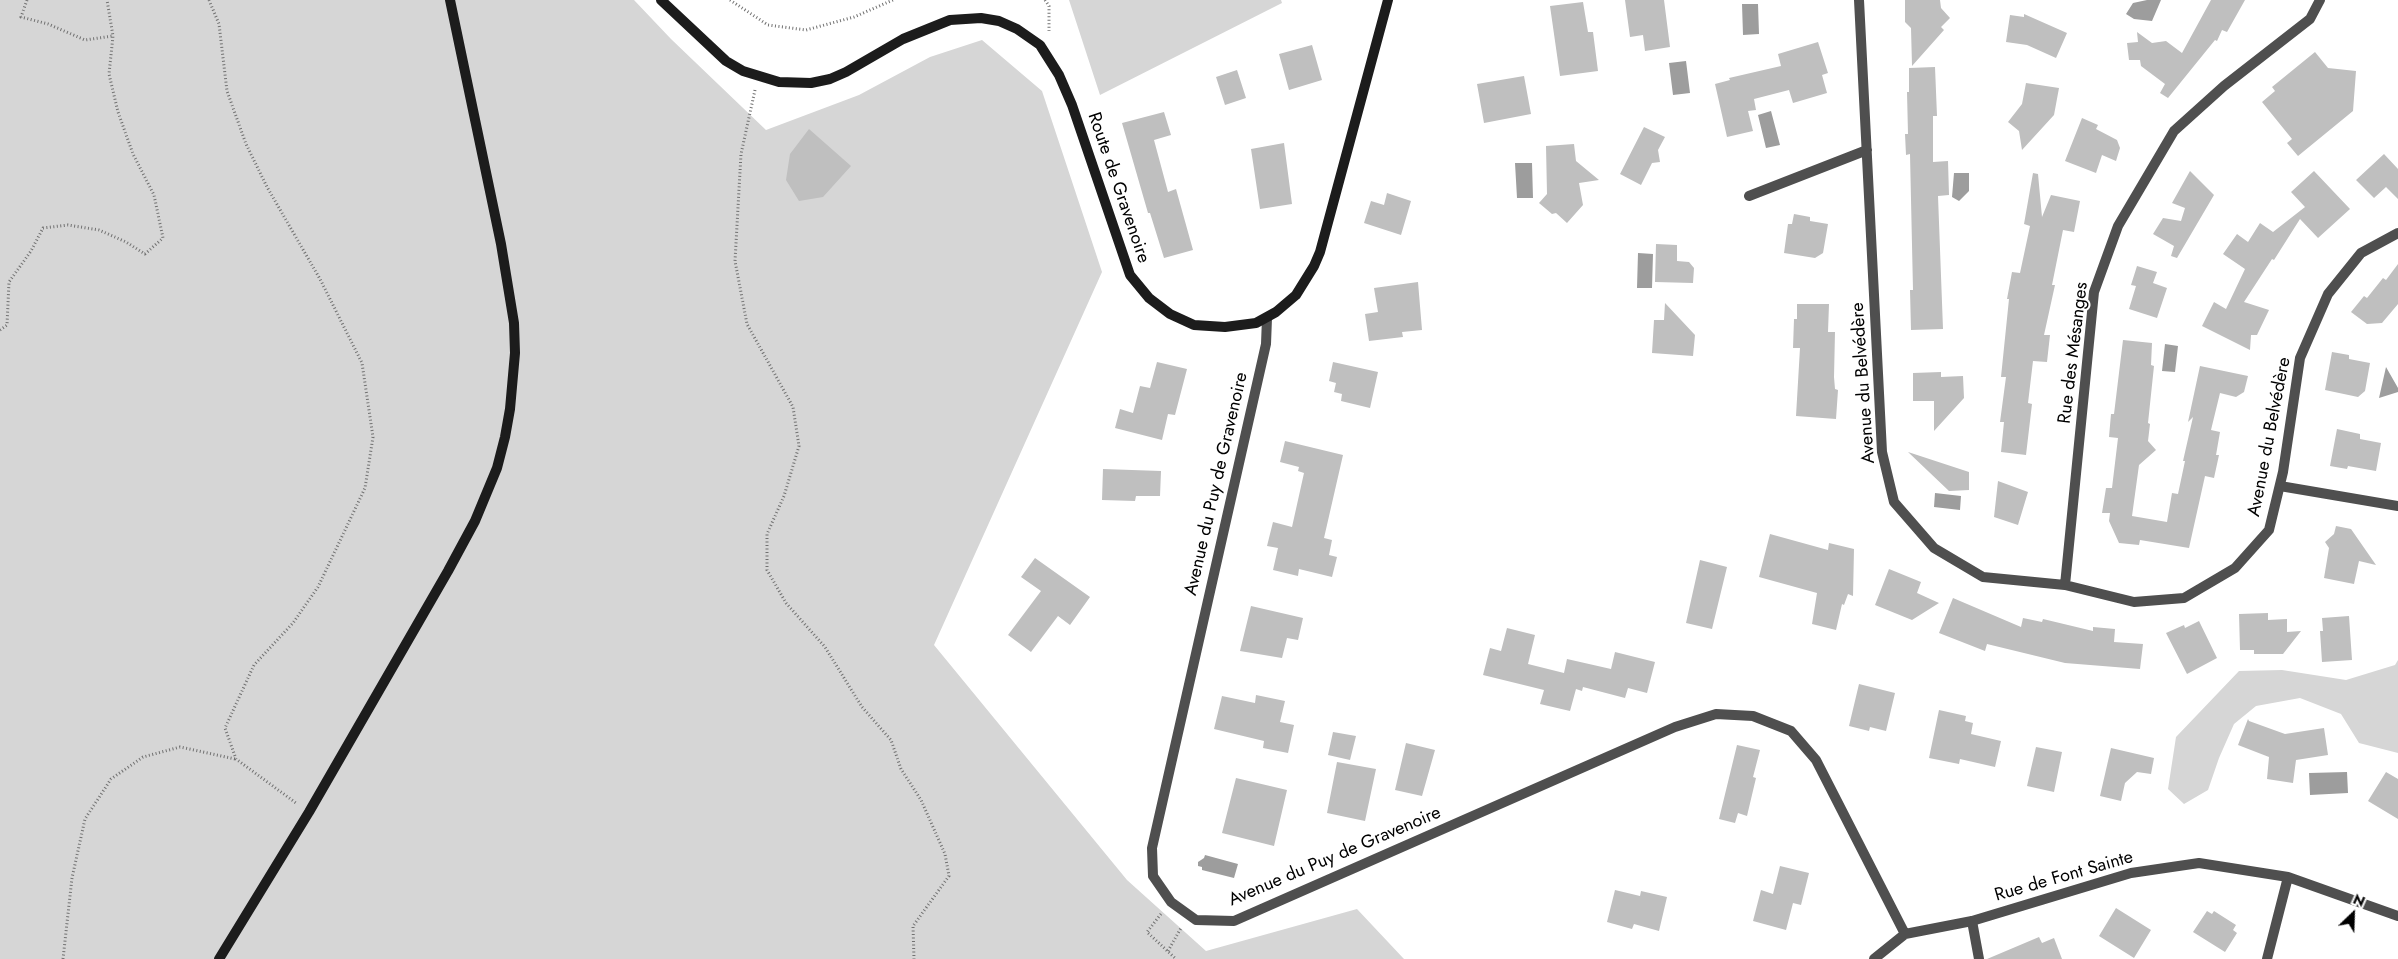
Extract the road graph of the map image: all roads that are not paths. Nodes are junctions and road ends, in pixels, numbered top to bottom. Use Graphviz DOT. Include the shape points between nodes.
graph roads {
  1 [pos="450,0"];
  2 [pos="661,0"];
  3 [pos="1388,0"];
  4 [pos="1859,0"];
  5 [pos="2320,0"];
  6 [pos="1867,150"];
  7 [pos="1749,196"];
  8 [pos="2398,233"];
  9 [pos="1267,318"];
  10 [pos="2280,486"];
  11 [pos="2398,506"];
  12 [pos="2065,585"];
  13 [pos="2288,876"];
  14 [pos="2398,916"];
  15 [pos="1972,921"];
  16 [pos="1905,934"];
  17 [pos="219,959"];
  18 [pos="1874,959"];
  19 [pos="1979,959"];
  20 [pos="2267,959"];
  1 -- 17 [label="street" via="501,244 514,323 510,409 497,468 475,521 309,812"];
  2 -- 9 [label="street, Route de Gravenoire" via="726,60 759,78 779,82 811,83 830,78 929,27 967,17 999,21 1016,29 1040,45 1047,54 1072,106 1126,266 1139,287 1160,308 1194,324 1226,327 1256,323"];
  3 -- 9 [label="street, Route de Gravenoire" via="1320,252 1296,295"];
  4 -- 6 [label="street, Avenue du Belvédère"];
  5 -- 12 [label="street, Rue des Mésanges" via="2310,20 2224,86 2174,131 2118,226 2094,292"];
  6 -- 7 [label="street"];
  6 -- 12 [label="street, Avenue du Belvédère" via="1882,452 1894,502 1934,548 1983,577"];
  8 -- 10 [label="street, Avenue du Belvédère" via="2361,253 2328,294 2300,358"];
  9 -- 16 [label="street, Avenue du Puy de Gravenoire" via="1266,344 1152,848 1153,876 1170,901 1196,920 1234,921 1675,726 1716,714 1753,716 1791,731 1816,760"];
  10 -- 11 [label="street"];
  10 -- 12 [label="street, Avenue du Belvédère" via="2269,530 2235,568 2184,598 2134,602"];
  13 -- 14 [label="street, Rue de Font Sainte"];
  13 -- 15 [label="street, Rue de Font Sainte" via="2200,864 2131,872"];
  13 -- 20 [label="street"];
  15 -- 16 [label="street, Rue de Font Sainte"];
  15 -- 19 [label="street"];
  16 -- 18 [label="street"];
}
